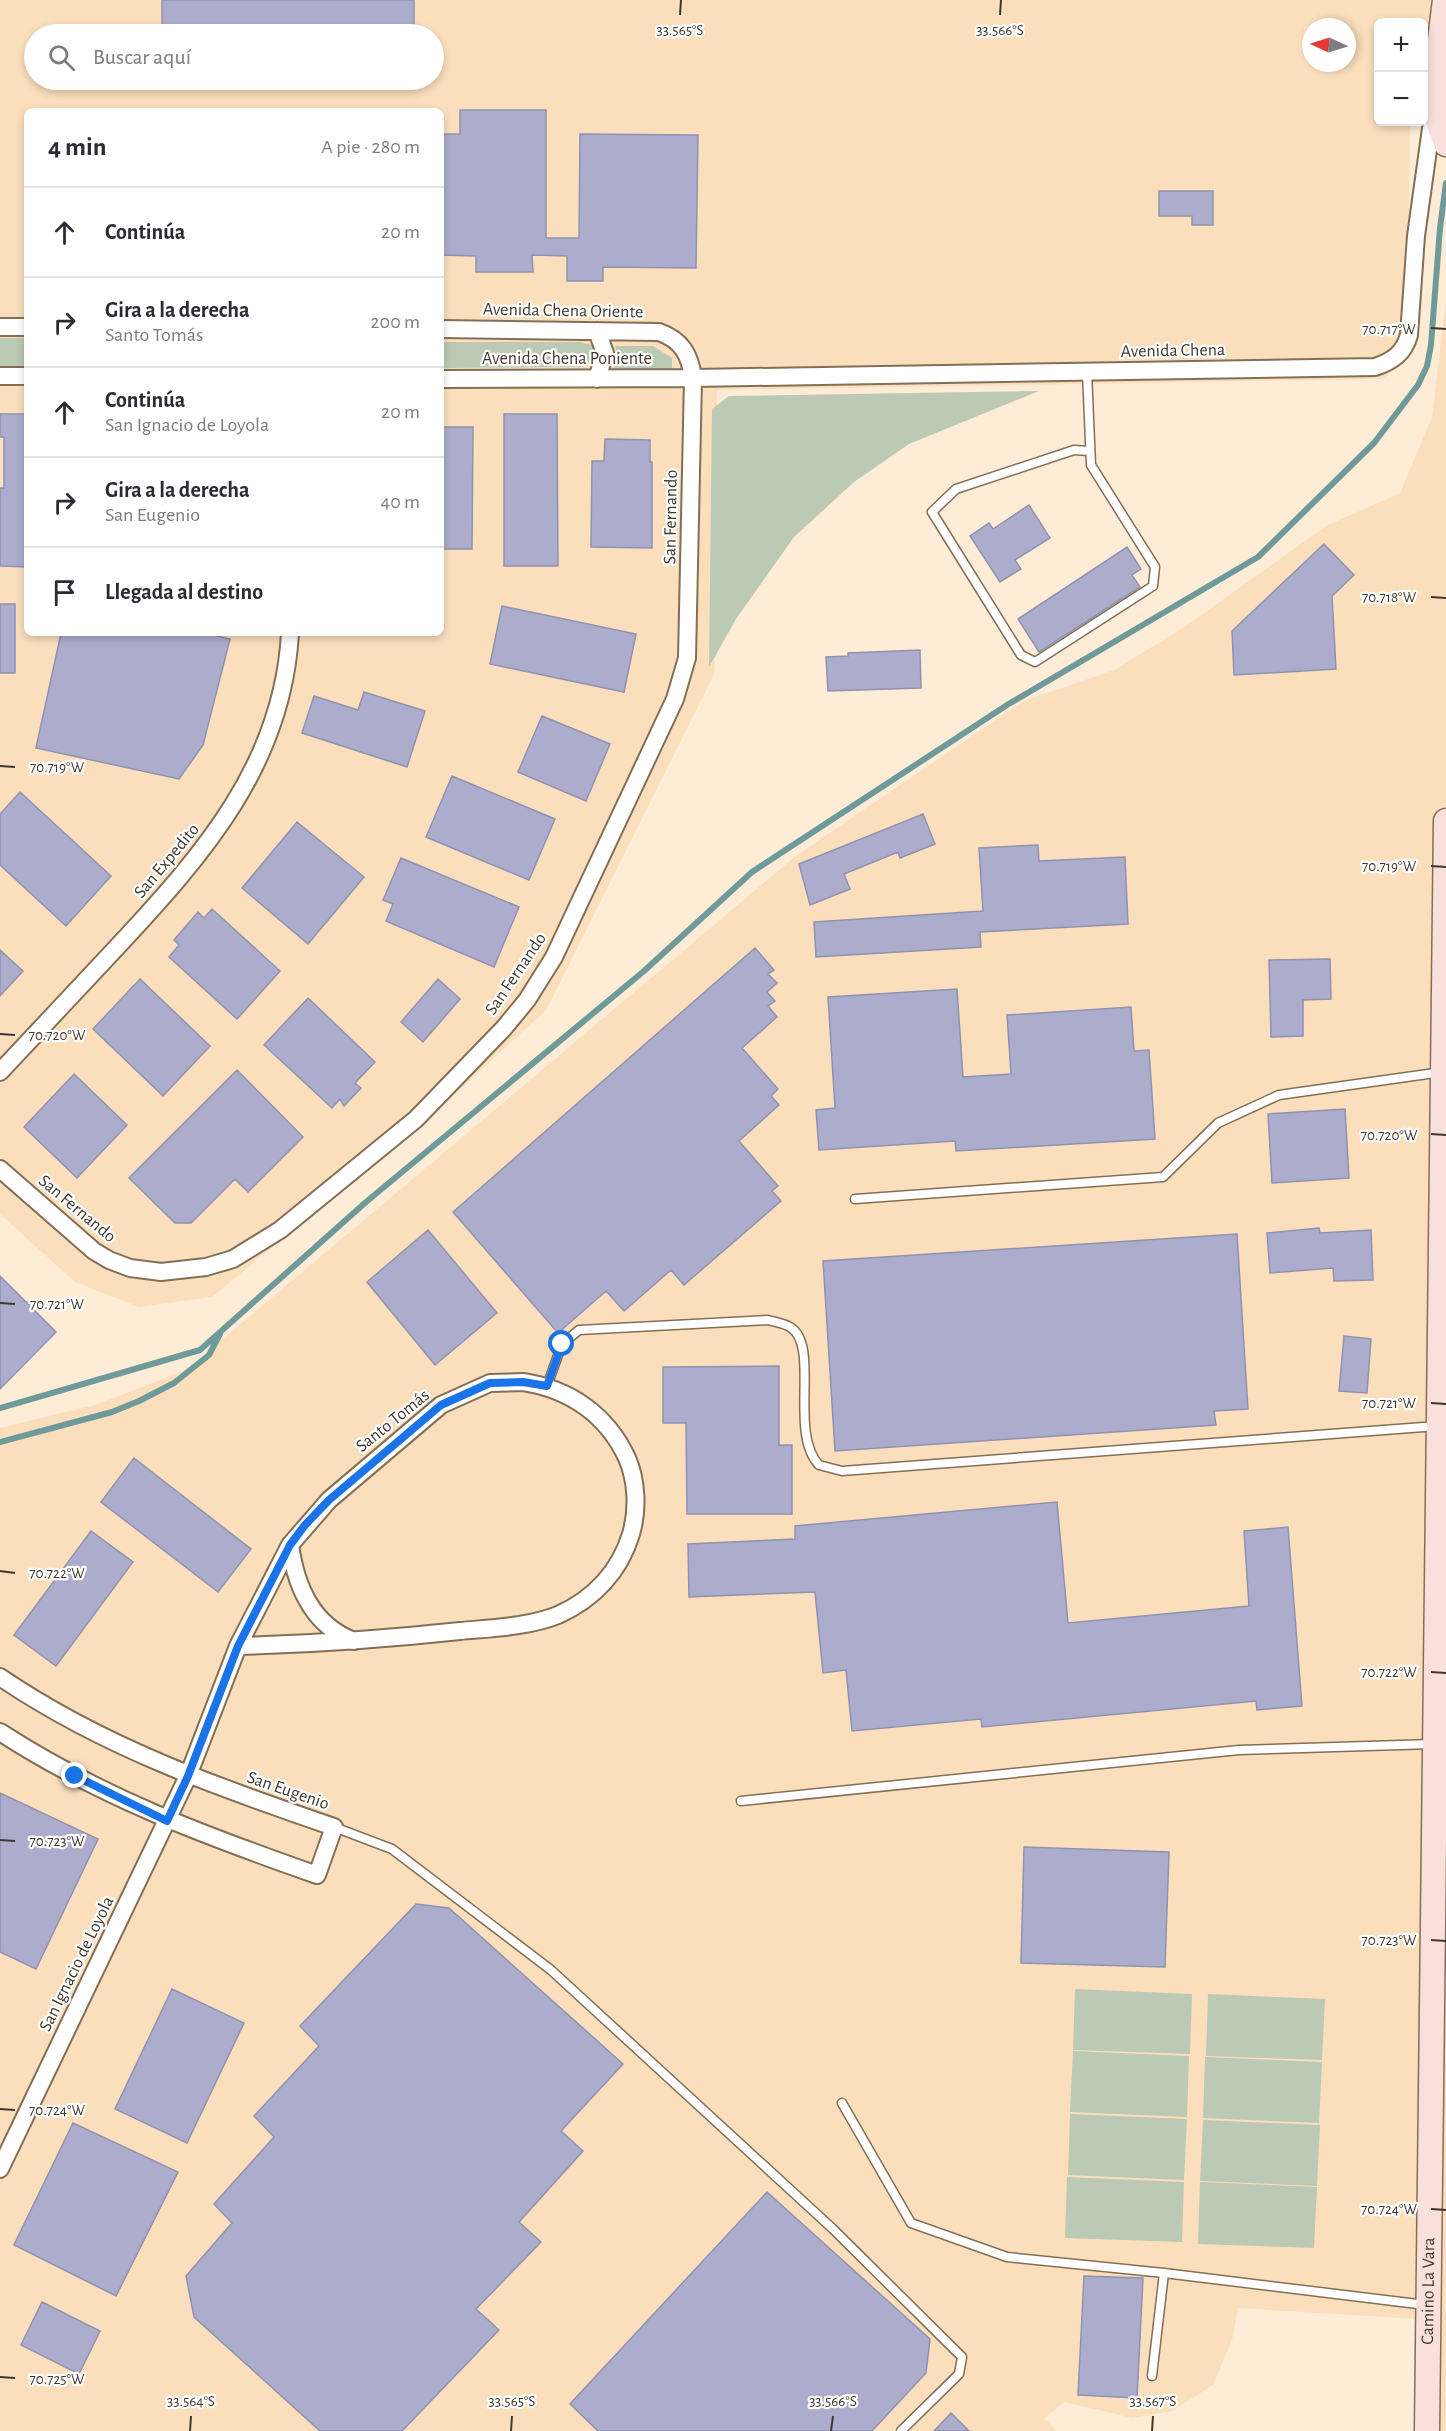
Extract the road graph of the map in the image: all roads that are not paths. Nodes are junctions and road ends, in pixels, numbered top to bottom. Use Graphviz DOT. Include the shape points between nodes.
graph roads {
  1 [pos="1446,1"];
  2 [pos="1440,127"];
  3 [pos="0,327"];
  4 [pos="24,327"];
  5 [pos="444,329"];
  6 [pos="597,331"];
  7 [pos="1087,372"];
  8 [pos="0,376"];
  9 [pos="24,376"];
  10 [pos="693,378"];
  11 [pos="444,379"];
  12 [pos="597,379"];
  13 [pos="1090,451"];
  14 [pos="290,636"];
  15 [pos="1446,821"];
  16 [pos="1445,1008"];
  17 [pos="0,1072"];
  18 [pos="1442,1072"];
  19 [pos="0,1169"];
  20 [pos="855,1199"];
  21 [pos="1443,1266"];
  22 [pos="1442,1383"];
  23 [pos="547,1386"];
  24 [pos="1437,1426"];
  25 [pos="290,1545"];
  26 [pos="357,1642"];
  27 [pos="238,1646"];
  28 [pos="0,1677"];
  29 [pos="0,1732"];
  30 [pos="1434,1744"];
  31 [pos="188,1776"];
  32 [pos="741,1801"];
  33 [pos="1440,1803"];
  34 [pos="167,1821"];
  35 [pos="334,1827"];
  36 [pos="842,2103"];
  37 [pos="0,2169"];
  38 [pos="1164,2273"];
  39 [pos="1429,2305"];
  40 [pos="1152,2376"];
  41 [pos="901,2431"];
  42 [pos="1427,2431"];
  1 -- 2 [label="street" via="1434,80"];
  2 -- 7 [label="street, Avenida Chena" via="1416,236 1409,335 1396,357 1375,367"];
  3 -- 4 [label="street"];
  5 -- 6 [label="street, Avenida Chena Oriente"];
  6 -- 10 [label="street, Avenida Chena Oriente" via="667,335 688,354"];
  6 -- 12 [label="street" via="604,353"];
  7 -- 10 [label="street, Avenida Chena"];
  7 -- 13 [label="lane"];
  8 -- 9 [label="street"];
  10 -- 12 [label="street, Avenida Chena Poniente"];
  10 -- 19 [label="street, San Fernando" via="689,636 682,676 565,938 527,1000 504,1028 416,1119 326,1194 253,1248 206,1267 161,1272 108,1260"];
  11 -- 12 [label="street, Avenida Chena Poniente"];
  13 -- 13 [label="lane" via="1090,465 1155,567 1153,586 1035,662 1020,655 932,512 956,489 1074,450"];
  14 -- 17 [label="street, San Expedito" via="279,699 261,752 213,838"];
  15 -- 16 [label="street, Camino La Vara"];
  16 -- 18 [label="street, Camino La Vara"];
  18 -- 20 [label="lane" via="1279,1095 1218,1123 1163,1177"];
  18 -- 21 [label="street, Camino La Vara"];
  21 -- 22 [label="street, Camino La Vara"];
  22 -- 24 [label="street, Camino La Vara"];
  23 -- 24 [label="lane" via="558,1351 566,1338 579,1330 768,1320 791,1327 799,1336 803,1351 806,1444 819,1465 842,1471"];
  23 -- 25 [label="street, Santo Tomás" via="490,1383 441,1405 329,1500"];
  23 -- 26 [label="street, Santo Tomás" via="585,1405 605,1423 632,1471 636,1506 633,1527 627,1549 607,1581 576,1606 544,1620"];
  24 -- 30 [label="street, Camino La Vara"];
  25 -- 26 [label="street" via="295,1575 309,1605 325,1625"];
  25 -- 27 [label="street, Santo Tomás"];
  26 -- 27 [label="street, Santo Tomás"];
  27 -- 31 [label="street, Santo Tomás"];
  28 -- 31 [label="street, San Eugenio" via="110,1741"];
  29 -- 34 [label="street, San Eugenio" via="75,1776"];
  30 -- 32 [label="lane" via="1239,1750"];
  30 -- 33 [label="street, Camino La Vara"];
  31 -- 34 [label="street, San Ignacio de Loyola"];
  31 -- 35 [label="street, San Eugenio"];
  33 -- 39 [label="street, Camino La Vara"];
  34 -- 35 [label="street, San Eugenio" via="317,1875"];
  34 -- 37 [label="street, San Ignacio de Loyola"];
  35 -- 41 [label="lane" via="392,1849 551,1970 833,2229 963,2357 959,2374"];
  36 -- 38 [label="lane" via="911,2223 1007,2257"];
  38 -- 39 [label="lane"];
  38 -- 40 [label="lane"];
  39 -- 42 [label="street, Camino La Vara"];
}
